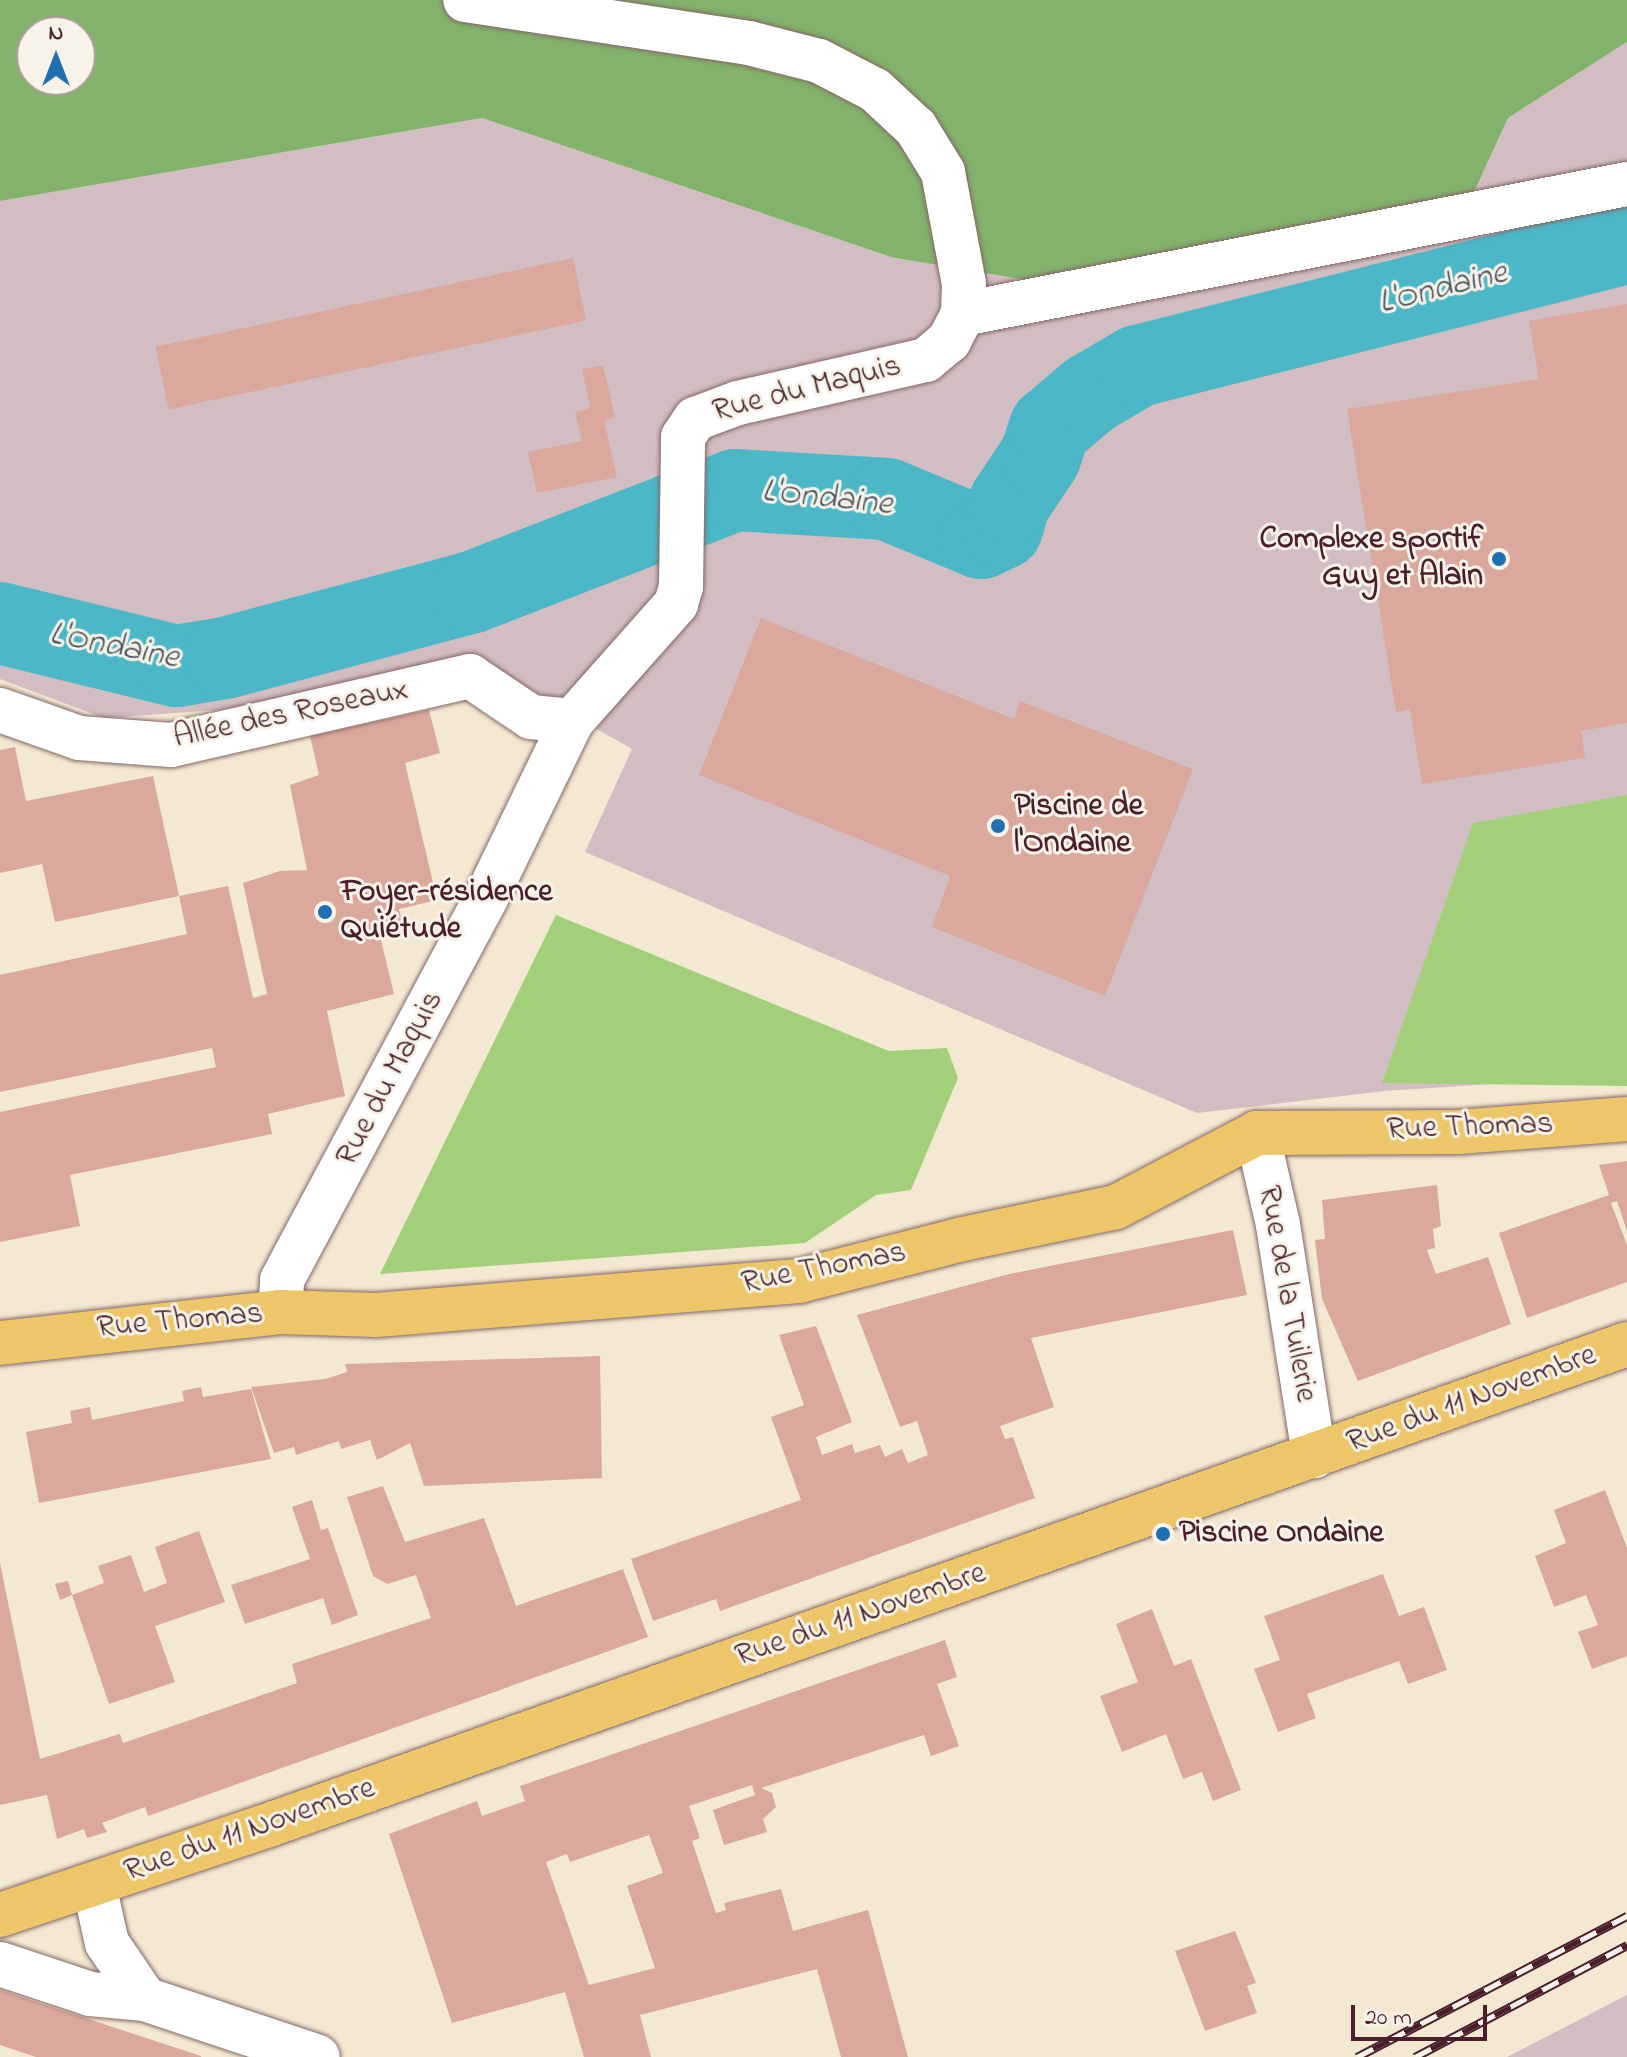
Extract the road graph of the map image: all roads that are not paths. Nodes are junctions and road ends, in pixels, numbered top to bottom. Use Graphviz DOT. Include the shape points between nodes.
graph roads {
  1 [pos="465,0"];
  2 [pos="1627,184"];
  3 [pos="963,299"];
  4 [pos="0,710"];
  5 [pos="572,721"];
  6 [pos="1627,1119"];
  7 [pos="1257,1133"];
  8 [pos="280,1312"];
  9 [pos="0,1343"];
  10 [pos="1627,1344"];
  11 [pos="1314,1456"];
  12 [pos="94,1885"];
  13 [pos="0,1915"];
  14 [pos="0,1964"];
  15 [pos="145,1999"];
  16 [pos="318,2057"];
  1 -- 3 [label="street" via="749,43 819,61 875,90 916,128 943,172"];
  2 -- 3 [label="street"];
  3 -- 5 [label="street, Rue du Maquis" via="949,341 926,360 738,403 695,419 683,437 678,468 681,587 661,625"];
  4 -- 5 [label="street, Allée des Roseaux" via="79,738 171,745 470,676 531,717"];
  5 -- 8 [label="street, Rue du Maquis" via="486,898 282,1280"];
  6 -- 7 [label="main road, Rue Thomas" via="1459,1132"];
  7 -- 8 [label="main road, Rue Thomas" via="1116,1207 799,1281 376,1315"];
  7 -- 11 [label="street, Rue de la Tuilerie" via="1278,1225"];
  8 -- 9 [label="main road, Rue Thomas"];
  10 -- 11 [label="main road, Rue du 11 Novembre"];
  11 -- 12 [label="main road, Rue du 11 Novembre"];
  12 -- 13 [label="main road, Rue du 11 Novembre"];
  12 -- 15 [label="street" via="107,1943"];
  14 -- 15 [label="street" via="90,1994"];
  15 -- 16 [label="street"];
}
